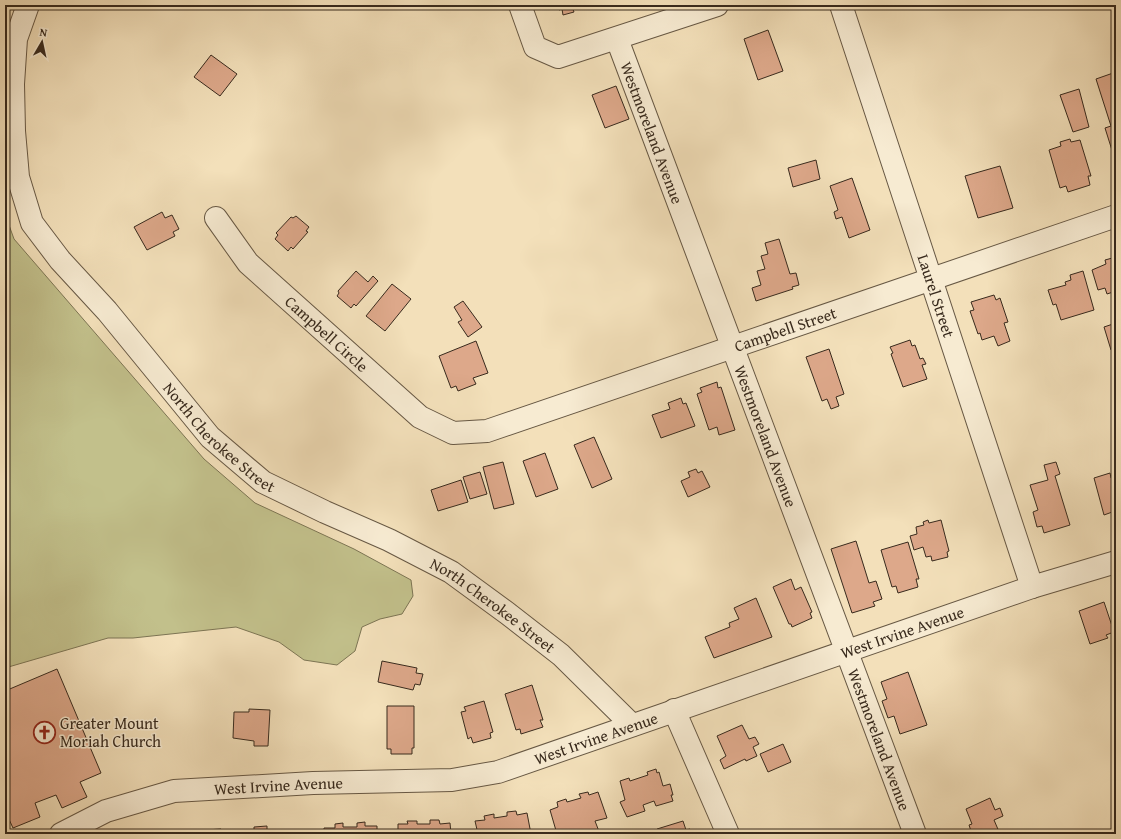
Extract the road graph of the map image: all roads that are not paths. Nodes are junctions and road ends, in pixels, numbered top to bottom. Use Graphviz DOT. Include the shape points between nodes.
graph roads {
  1 [pos="28,5"];
  2 [pos="716,5"];
  3 [pos="841,5"];
  4 [pos="522,12"];
  5 [pos="617,39"];
  6 [pos="1116,216"];
  7 [pos="216,218"];
  8 [pos="931,279"];
  9 [pos="732,346"];
  10 [pos="453,433"];
  11 [pos="1116,562"];
  12 [pos="1032,587"];
  13 [pos="846,652"];
  14 [pos="674,710"];
  15 [pos="632,725"];
  16 [pos="61,834"];
  17 [pos="728,834"];
  18 [pos="915,834"];
  1 -- 15 [label="street, North Cherokee Street" via="16,40 14,131 18,177 32,223 60,260 107,311 210,437 263,482 389,540 451,572 561,655"];
  2 -- 5 [label="street"];
  3 -- 8 [label="street, Laurel Street"];
  4 -- 5 [label="street" via="535,47 558,57"];
  5 -- 9 [label="street, Westmoreland Avenue"];
  6 -- 8 [label="street, Campbell Street"];
  7 -- 10 [label="street, Campbell Circle" via="248,263 420,417"];
  8 -- 9 [label="street, Campbell Street"];
  8 -- 12 [label="street, Laurel Street"];
  9 -- 10 [label="street, Campbell Street" via="487,431"];
  9 -- 13 [label="street, Westmoreland Avenue"];
  11 -- 12 [label="street, West Irvine Avenue"];
  12 -- 13 [label="street, West Irvine Avenue"];
  13 -- 14 [label="street, West Irvine Avenue"];
  13 -- 18 [label="street, Westmoreland Avenue"];
  14 -- 15 [label="street, West Irvine Avenue"];
  14 -- 17 [label="street"];
  15 -- 16 [label="street, West Irvine Avenue" via="498,772 452,780 313,783 174,791 106,811"];
}
